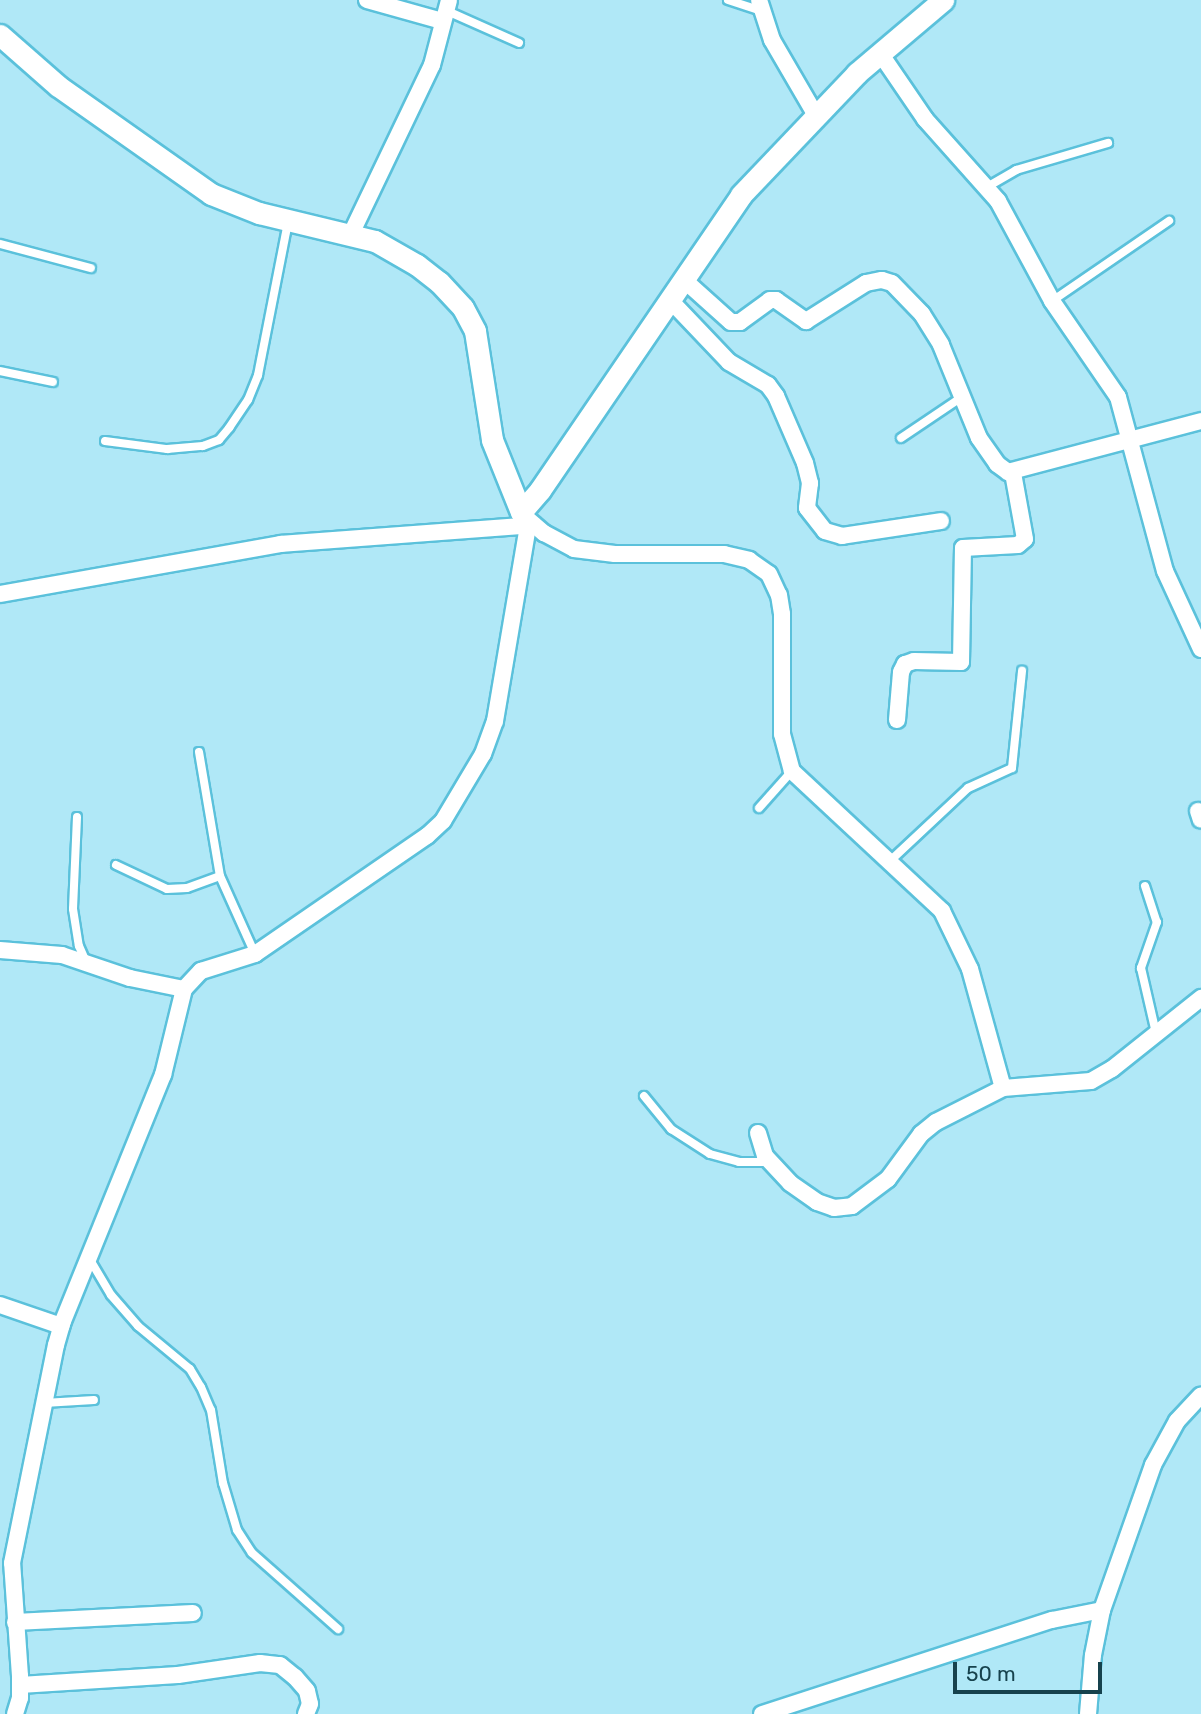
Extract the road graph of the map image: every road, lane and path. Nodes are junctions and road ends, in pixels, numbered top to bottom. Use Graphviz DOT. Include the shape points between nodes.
graph roads {
  1 [pos="368,0"];
  2 [pos="728,0"];
  3 [pos="943,0"];
  4 [pos="761,6"];
  5 [pos="445,10"];
  6 [pos="0,35"];
  7 [pos="519,43"];
  8 [pos="880,53"];
  9 [pos="816,114"];
  10 [pos="1108,143"];
  11 [pos="988,187"];
  12 [pos="289,219"];
  13 [pos="1170,221"];
  14 [pos="351,234"];
  15 [pos="0,244"];
  16 [pos="91,268"];
  17 [pos="683,279"];
  18 [pos="669,299"];
  19 [pos="1052,301"];
  20 [pos="0,372"];
  21 [pos="53,382"];
  22 [pos="962,397"];
  23 [pos="1201,421"];
  24 [pos="901,439"];
  25 [pos="1132,440"];
  26 [pos="105,441"];
  27 [pos="1013,472"];
  28 [pos="527,521"];
  29 [pos="941,521"];
  30 [pos="0,594"];
  31 [pos="1201,649"];
  32 [pos="1023,671"];
  33 [pos="897,720"];
  34 [pos="199,752"];
  35 [pos="792,771"];
  36 [pos="758,808"];
  37 [pos="77,817"];
  38 [pos="890,861"];
  39 [pos="116,865"];
  40 [pos="220,876"];
  41 [pos="1145,886"];
  42 [pos="0,950"];
  43 [pos="255,954"];
  44 [pos="86,963"];
  45 [pos="184,989"];
  46 [pos="1201,998"];
  47 [pos="1156,1033"];
  48 [pos="1003,1088"];
  49 [pos="644,1096"];
  50 [pos="758,1133"];
  51 [pos="771,1162"];
  52 [pos="89,1258"];
  53 [pos="0,1305"];
  54 [pos="61,1326"];
  55 [pos="1201,1395"];
  56 [pos="93,1400"];
  57 [pos="44,1403"];
  58 [pos="6,1588"];
  59 [pos="192,1613"];
  60 [pos="1100,1616"];
  61 [pos="15,1622"];
  62 [pos="338,1629"];
  63 [pos="20,1685"];
  64 [pos="15,1714"];
  65 [pos="306,1714"];
  66 [pos="762,1714"];
  67 [pos="1088,1714"];
  1 -- 5 [label="street"];
  2 -- 4 [label="lane"];
  3 -- 8 [label="street"];
  4 -- 9 [label="street" via="772,40"];
  5 -- 7 [label="lane"];
  5 -- 14 [label="street" via="432,65"];
  6 -- 12 [label="street" via="58,86 201,188 234,205"];
  8 -- 9 [label="street"];
  8 -- 11 [label="street" via="925,119"];
  9 -- 17 [label="street" via="741,195"];
  10 -- 11 [label="lane" via="1016,170"];
  11 -- 19 [label="street"];
  12 -- 14 [label="street"];
  12 -- 26 [label="lane" via="258,375 229,428 219,440 203,446 167,449"];
  13 -- 19 [label="lane"];
  14 -- 28 [label="street" via="375,241 418,265 463,308 475,331 498,460"];
  15 -- 16 [label="lane"];
  17 -- 18 [label="street"];
  17 -- 22 [label="street" via="731,321 740,321 770,300 806,321 866,283 892,283 922,314 941,345"];
  18 -- 28 [label="street" via="540,490"];
  18 -- 29 [label="street" via="729,362 768,385 776,396 805,463 810,483 807,508 825,531 842,536"];
  19 -- 25 [label="street" via="1118,397"];
  20 -- 21 [label="lane"];
  22 -- 24 [label="lane"];
  22 -- 27 [label="street" via="979,438 997,464"];
  23 -- 25 [label="street"];
  25 -- 27 [label="street"];
  25 -- 31 [label="street" via="1166,571"];
  27 -- 33 [label="street" via="1025,539 1018,545 963,548 961,662 905,664"];
  28 -- 30 [label="street" via="281,544"];
  28 -- 35 [label="street" via="565,545 596,554 723,554 749,560 769,574 782,614 782,734"];
  28 -- 43 [label="street" via="495,721 483,754 443,821"];
  32 -- 38 [label="lane" via="1012,768 968,788"];
  34 -- 40 [label="lane"];
  35 -- 36 [label="lane"];
  35 -- 38 [label="street"];
  37 -- 44 [label="lane" via="73,909"];
  38 -- 48 [label="street" via="942,911 960,943"];
  39 -- 40 [label="lane" via="167,890"];
  40 -- 43 [label="lane"];
  41 -- 47 [label="lane" via="1157,922 1141,968"];
  42 -- 44 [label="street" via="44,952"];
  43 -- 45 [label="street" via="201,971"];
  44 -- 45 [label="street"];
  45 -- 52 [label="street" via="163,1075"];
  46 -- 47 [label="street"];
  47 -- 48 [label="street" via="1091,1081"];
  48 -- 51 [label="street" via="936,1122 921,1134 883,1184 852,1206 834,1208 817,1202"];
  49 -- 51 [label="lane" via="671,1129 710,1154 739,1162"];
  50 -- 51 [label="street"];
  52 -- 54 [label="street"];
  52 -- 62 [label="lane" via="120,1306 190,1368 201,1387 211,1410 223,1483 237,1530 252,1553"];
  53 -- 54 [label="street"];
  54 -- 57 [label="street"];
  55 -- 60 [label="street" via="1177,1421 1159,1453"];
  56 -- 57 [label="lane"];
  57 -- 58 [label="street"];
  58 -- 61 [label="street"];
  59 -- 61 [label="street"];
  60 -- 66 [label="street" via="1052,1620"];
  60 -- 67 [label="street"];
  61 -- 63 [label="street"];
  63 -- 64 [label="street"];
  63 -- 65 [label="street" via="178,1675 260,1662 280,1665 295,1677 307,1691 310,1704"];
}
